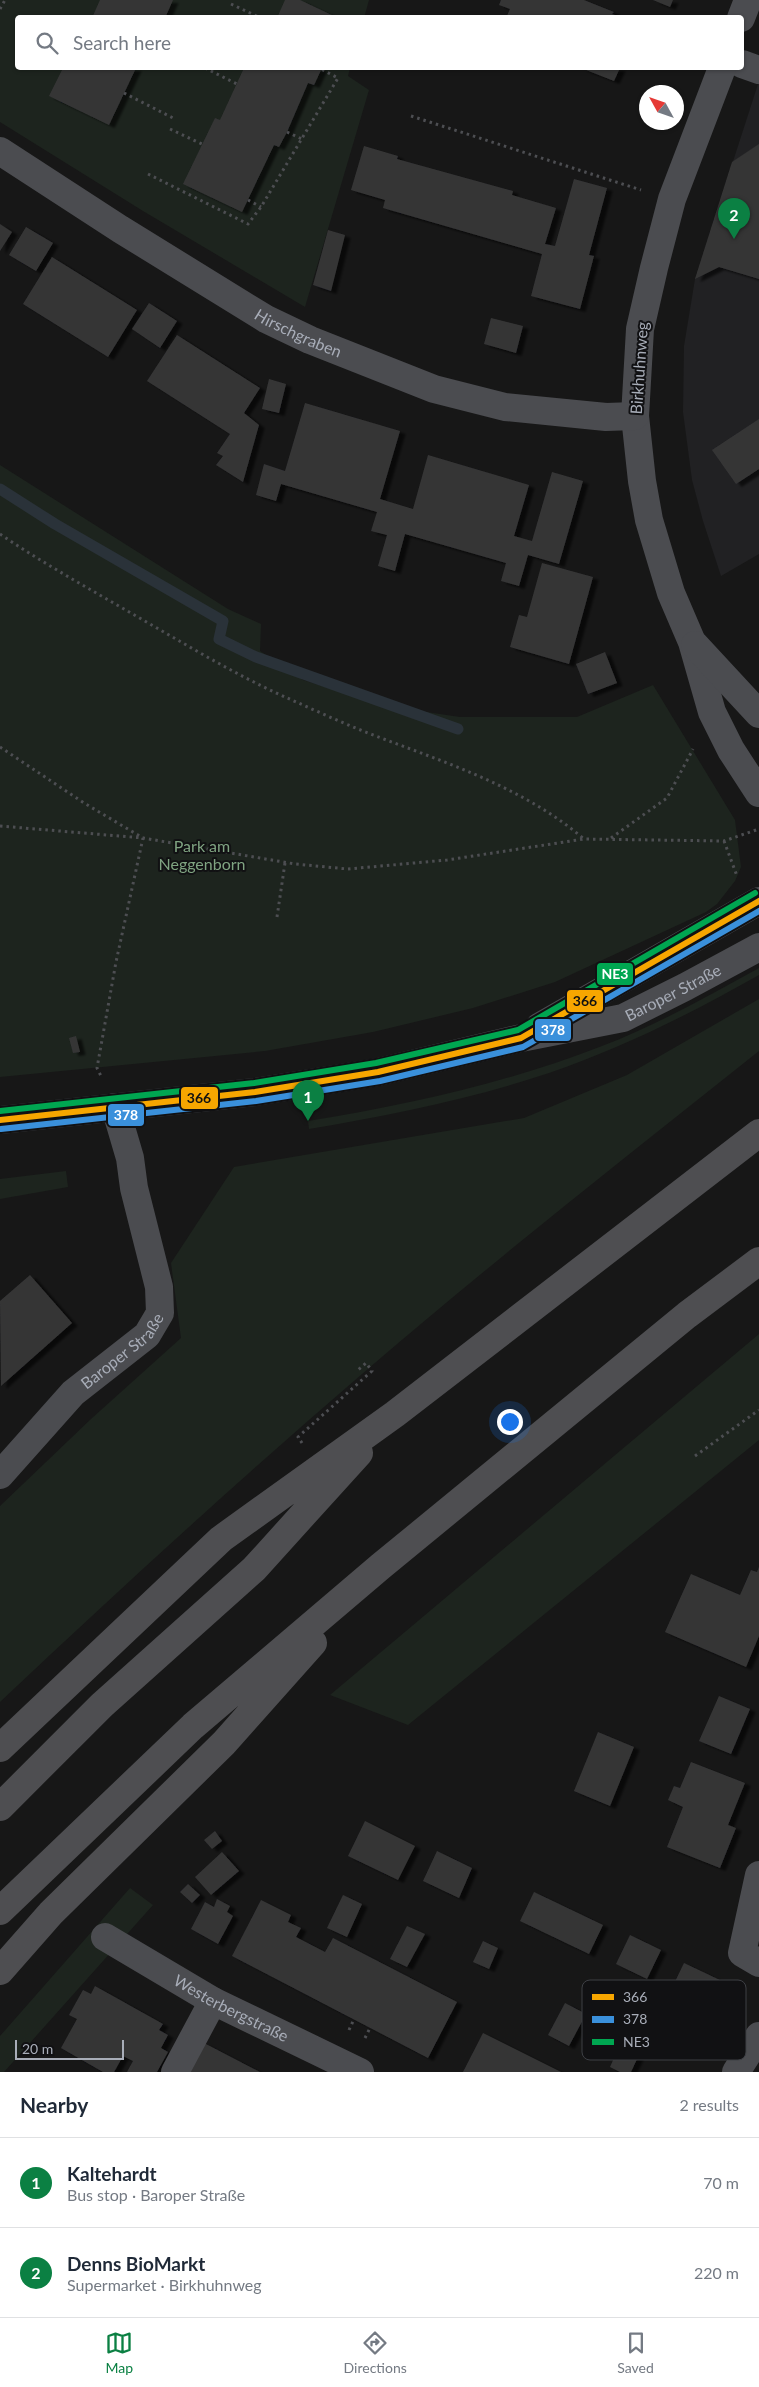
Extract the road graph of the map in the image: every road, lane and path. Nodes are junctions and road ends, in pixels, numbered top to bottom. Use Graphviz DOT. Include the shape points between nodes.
graph roads {
  1 [pos="5,0"];
  2 [pos="748,0"];
  3 [pos="231,4"];
  4 [pos="0,9"];
  5 [pos="255,15"];
  6 [pos="742,15"];
  7 [pos="744,65"];
  8 [pos="210,70"];
  9 [pos="323,70"];
  10 [pos="721,70"];
  11 [pos="759,70"];
  12 [pos="237,84"];
  13 [pos="124,93"];
  14 [pos="411,116"];
  15 [pos="175,119"];
  16 [pos="170,129"];
  17 [pos="287,132"];
  18 [pos="302,139"];
  19 [pos="202,144"];
  20 [pos="0,151"];
  21 [pos="148,174"];
  22 [pos="248,200"];
  23 [pos="672,200"];
  24 [pos="261,207"];
  25 [pos="635,416"];
  26 [pos="0,534"];
  27 [pos="692,642"];
  28 [pos="712,712"];
  29 [pos="759,714"];
  30 [pos="0,747"];
  31 [pos="759,793"];
  32 [pos="0,826"];
  33 [pos="759,828"];
  34 [pos="143,838"];
  35 [pos="611,838"];
  36 [pos="584,839"];
  37 [pos="285,863"];
  38 [pos="759,901"];
  39 [pos="276,917"];
  40 [pos="759,947"];
  41 [pos="521,1038"];
  42 [pos="115,1107"];
  43 [pos="0,1120"];
  44 [pos="759,1133"];
  45 [pos="759,1261"];
  46 [pos="358,1370"];
  47 [pos="759,1410"];
  48 [pos="395,1414"];
  49 [pos="695,1456"];
  50 [pos="320,1467"];
  51 [pos="0,1475"];
  52 [pos="381,1566"];
  53 [pos="0,1748"];
  54 [pos="0,1807"];
  55 [pos="759,1875"];
  56 [pos="0,1911"];
  57 [pos="105,1936"];
  58 [pos="750,1958"];
  59 [pos="0,1971"];
  60 [pos="742,1980"];
  61 [pos="213,2001"];
  62 [pos="759,2036"];
  63 [pos="746,2056"];
  64 [pos="744,2060"];
  65 [pos="175,2072"];
  66 [pos="360,2072"];
  67 [pos="736,2072"];
  1 -- 4 [label="path"];
  2 -- 6 [label="street"];
  3 -- 5 [label="path"];
  7 -- 11 [label="street"];
  8 -- 12 [label="path"];
  9 -- 18 [label="path" via="338,78"];
  10 -- 23 [label="street, Birkhuhnweg"];
  13 -- 15 [label="path"];
  14 -- 23 [label="path"];
  16 -- 19 [label="path"];
  17 -- 18 [label="path"];
  18 -- 24 [label="path"];
  20 -- 25 [label="street, Hirschgraben" via="266,319 310,340 434,389 505,407 606,417"];
  21 -- 24 [label="path" via="248,224"];
  22 -- 24 [label="path"];
  23 -- 25 [label="street, Birkhuhnweg" via="640,329"];
  25 -- 27 [label="street, Birkhuhnweg" via="650,520 671,593"];
  26 -- 36 [label="path" via="164,632 275,692 530,800 565,822"];
  27 -- 28 [label="street, Birkhuhnweg"];
  27 -- 29 [label="street, Birkhuhnweg"];
  28 -- 31 [label="street, Birkhuhnweg" via="731,750"];
  28 -- 35 [label="path" via="667,798"];
  30 -- 34 [label="path"];
  32 -- 34 [label="path"];
  33 -- 35 [label="path" via="724,841"];
  34 -- 37 [label="path"];
  34 -- 42 [label="path" via="97,1068"];
  35 -- 36 [label="path"];
  36 -- 37 [label="path" via="447,860 348,869"];
  37 -- 39 [label="path"];
  38 -- 41 [label="street, Baroper Straße"];
  40 -- 41 [label="street, Baroper Straße" via="623,1018"];
  41 -- 42 [label="street, Baroper Straße" via="378,1072 255,1092"];
  42 -- 43 [label="street, Baroper Straße"];
  42 -- 51 [label="street, Baroper Straße" via="159,1287 160,1312 147,1334 73,1393"];
  44 -- 48 [label="highway"];
  45 -- 52 [label="highway" via="686,1315"];
  46 -- 50 [label="path" via="366,1363 372,1371 298,1437"];
  47 -- 49 [label="path"];
  48 -- 50 [label="highway"];
  48 -- 54 [label="highway" via="254,1568 102,1705"];
  50 -- 53 [label="highway" via="221,1539"];
  52 -- 56 [label="highway" via="193,1726"];
  52 -- 59 [label="highway" via="224,1743 51,1913"];
  55 -- 58 [label="street"];
  57 -- 61 [label="street, Westerbergstraße"];
  58 -- 60 [label="path"];
  61 -- 65 [label="street"];
  61 -- 66 [label="street, Westerbergstraße"];
  62 -- 63 [label="street"];
  64 -- 67 [label="street"];
}
